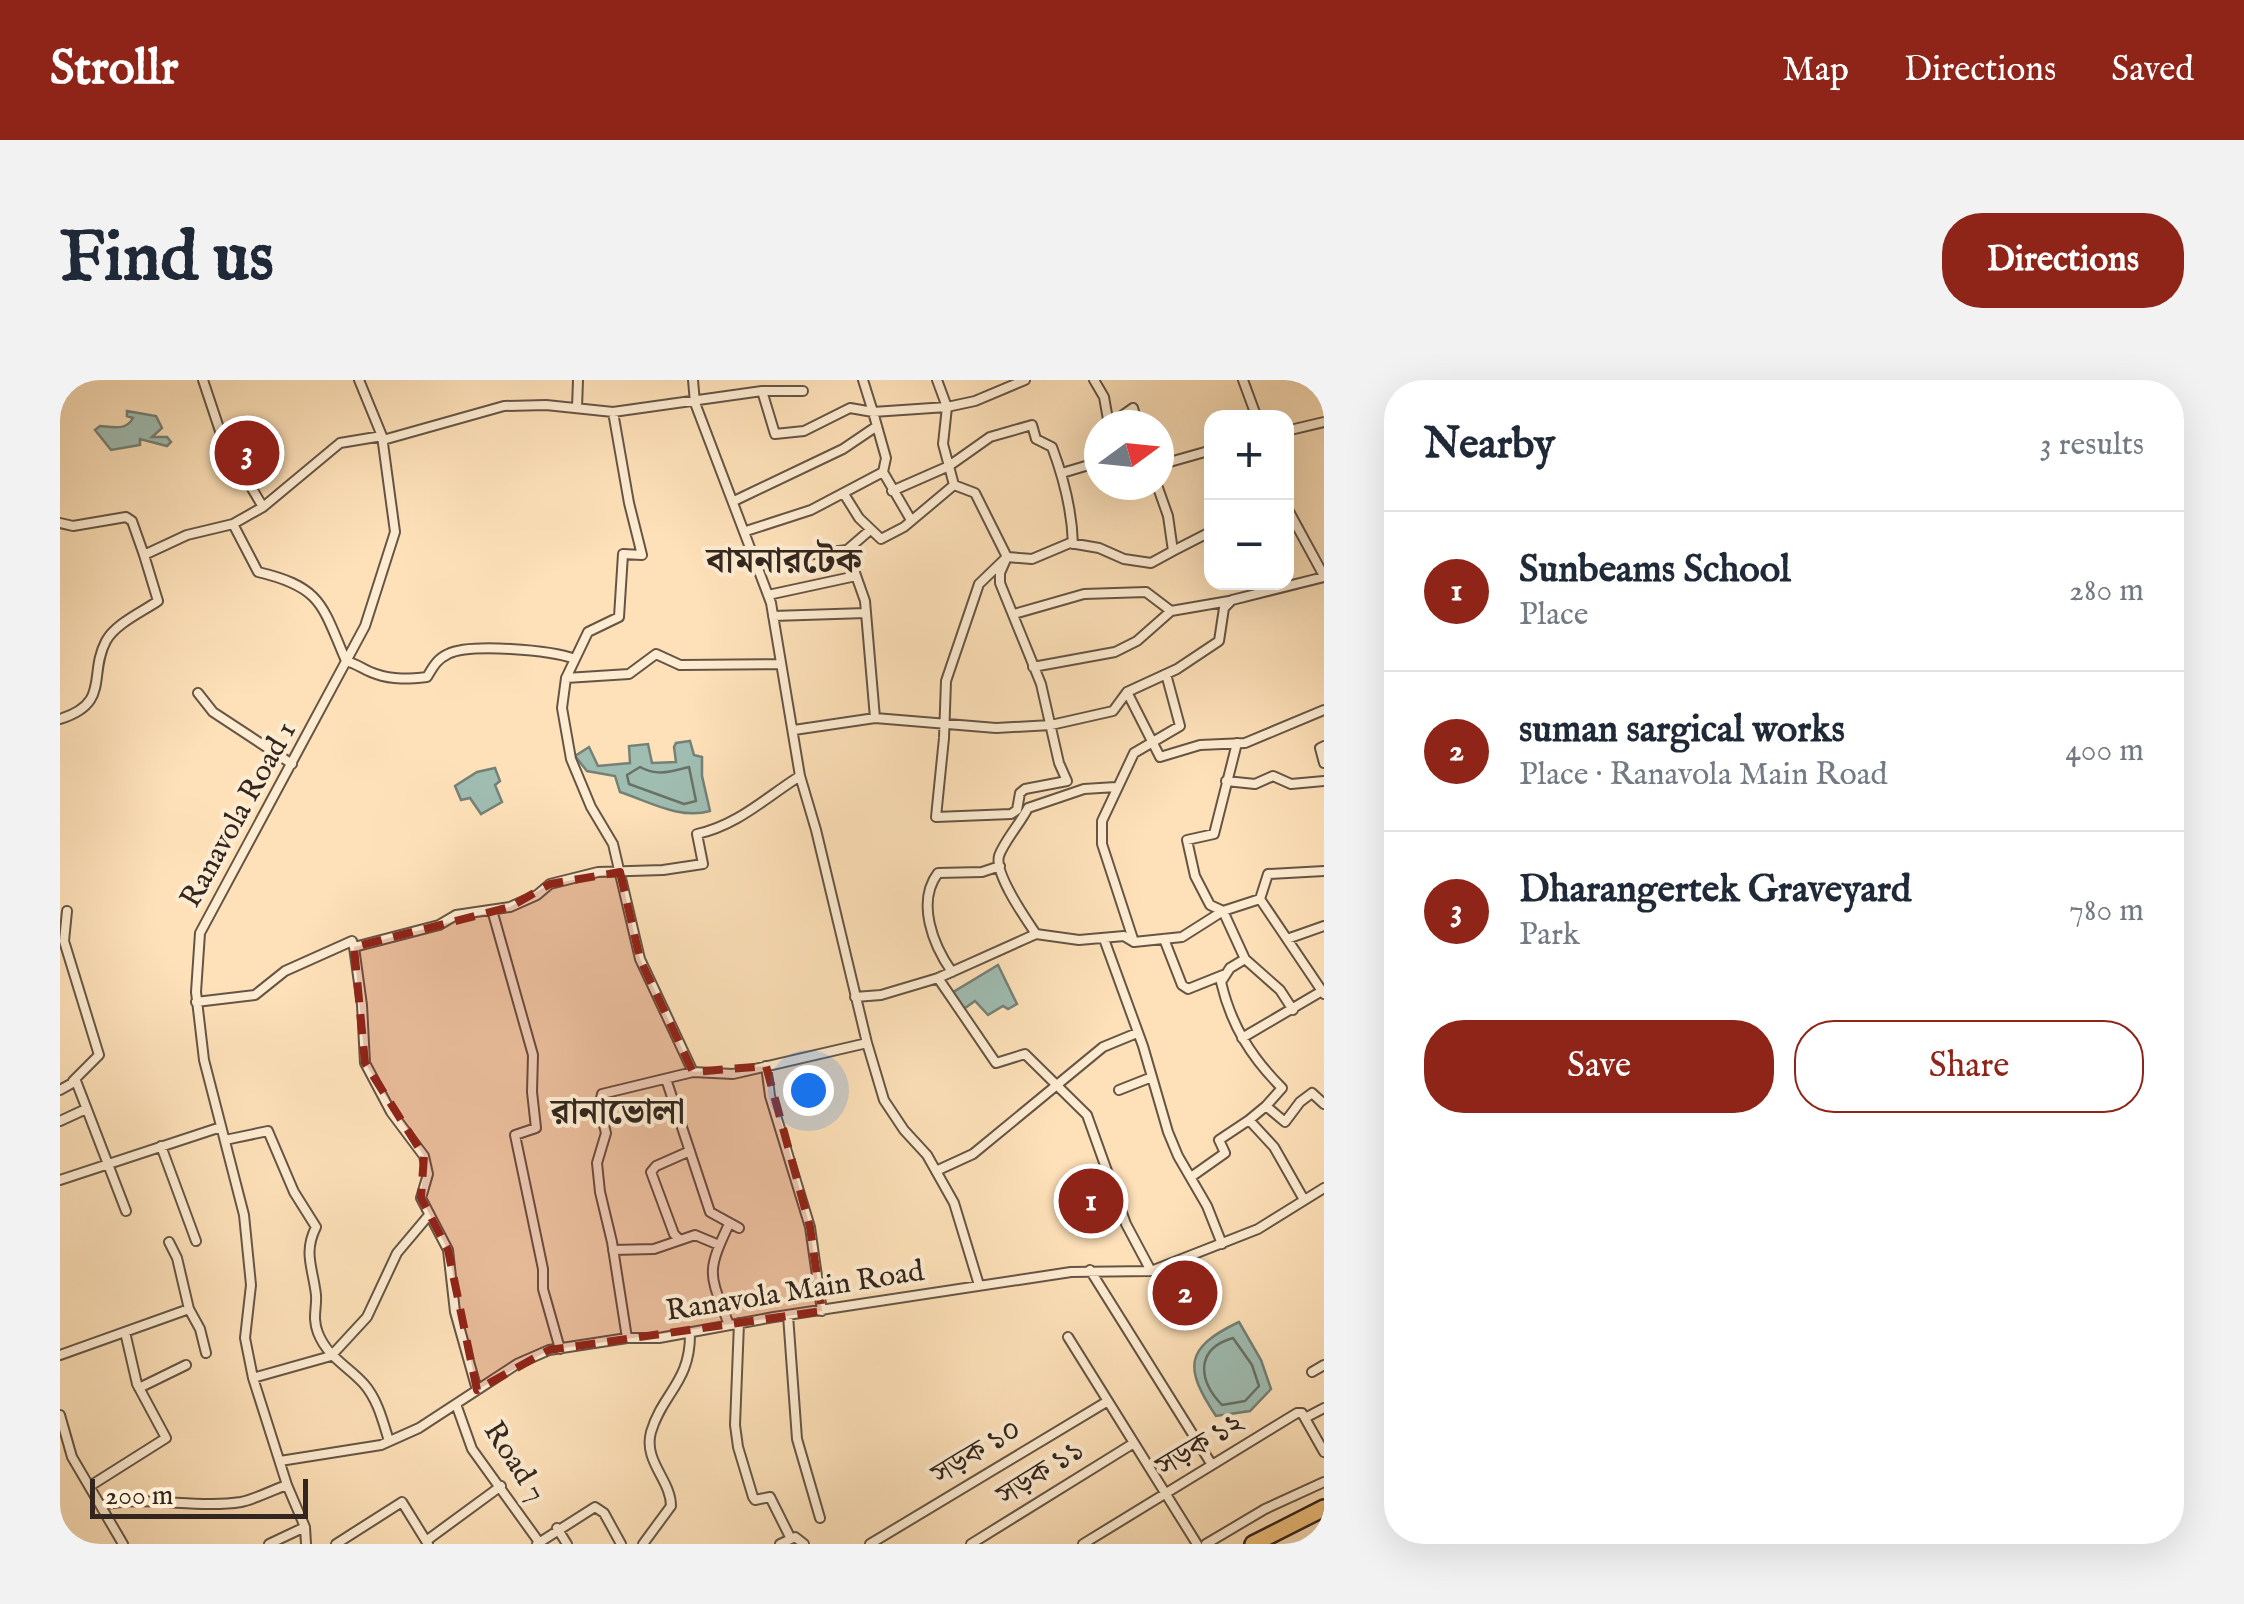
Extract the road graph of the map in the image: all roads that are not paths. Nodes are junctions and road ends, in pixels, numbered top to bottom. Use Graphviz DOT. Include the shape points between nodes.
graph roads {
  1 [pos="204,380"];
  2 [pos="359,380"];
  3 [pos="578,380"];
  4 [pos="693,380"];
  5 [pos="863,380"];
  6 [pos="938,380"];
  7 [pos="1025,380"];
  8 [pos="1094,380"];
  9 [pos="1243,380"];
  10 [pos="762,390"];
  11 [pos="803,391"];
  12 [pos="696,402"];
  13 [pos="946,406"];
  14 [pos="577,408"];
  15 [pos="1106,410"];
  16 [pos="1254,410"];
  17 [pos="614,412"];
  18 [pos="873,412"];
  19 [pos="1324,422"];
  20 [pos="877,426"];
  21 [pos="1294,429"];
  22 [pos="382,438"];
  23 [pos="1204,452"];
  24 [pos="1174,461"];
  25 [pos="949,466"];
  26 [pos="1084,467"];
  27 [pos="883,472"];
  28 [pos="1062,474"];
  29 [pos="954,485"];
  30 [pos="892,491"];
  31 [pos="844,494"];
  32 [pos="1162,500"];
  33 [pos="734,501"];
  34 [pos="263,508"];
  35 [pos="911,520"];
  36 [pos="1294,522"];
  37 [pos="61,524"];
  38 [pos="233,524"];
  39 [pos="746,531"];
  40 [pos="868,532"];
  41 [pos="1204,535"];
  42 [pos="60,538"];
  43 [pos="1074,544"];
  44 [pos="847,550"];
  45 [pos="1173,551"];
  46 [pos="144,555"];
  47 [pos="1007,556"];
  48 [pos="758,567"];
  49 [pos="856,576"];
  50 [pos="1324,576"];
  51 [pos="768,594"];
  52 [pos="1232,600"];
  53 [pos="1171,611"];
  54 [pos="866,612"];
  55 [pos="1014,614"];
  56 [pos="773,616"];
  57 [pos="574,659"];
  58 [pos="346,661"];
  59 [pos="781,664"];
  60 [pos="1033,667"];
  61 [pos="1166,674"];
  62 [pos="566,678"];
  63 [pos="1126,692"];
  64 [pos="198,694"];
  65 [pos="1324,710"];
  66 [pos="60,718"];
  67 [pos="874,718"];
  68 [pos="945,723"];
  69 [pos="1051,725"];
  70 [pos="794,730"];
  71 [pos="1152,741"];
  72 [pos="1237,743"];
  73 [pos="1324,746"];
  74 [pos="1324,763"];
  75 [pos="292,764"];
  76 [pos="800,776"];
  77 [pos="1324,780"];
  78 [pos="1226,781"];
  79 [pos="1116,787"];
  80 [pos="1000,866"];
  81 [pos="620,872"];
  82 [pos="1324,872"];
  83 [pos="1260,899"];
  84 [pos="492,910"];
  85 [pos="1223,911"];
  86 [pos="67,912"];
  87 [pos="1324,926"];
  88 [pos="1036,934"];
  89 [pos="1164,939"];
  90 [pos="1104,940"];
  91 [pos="1287,940"];
  92 [pos="1134,942"];
  93 [pos="354,948"];
  94 [pos="1245,959"];
  95 [pos="952,972"];
  96 [pos="1224,974"];
  97 [pos="938,978"];
  98 [pos="1323,992"];
  99 [pos="856,998"];
  100 [pos="196,1002"];
  101 [pos="1293,1010"];
  102 [pos="1138,1033"];
  103 [pos="1242,1038"];
  104 [pos="866,1043"];
  105 [pos="766,1066"];
  106 [pos="693,1072"];
  107 [pos="1152,1077"];
  108 [pos="666,1079"];
  109 [pos="73,1081"];
  110 [pos="1054,1085"];
  111 [pos="60,1090"];
  112 [pos="1119,1090"];
  113 [pos="1324,1104"];
  114 [pos="1266,1106"];
  115 [pos="86,1108"];
  116 [pos="1250,1120"];
  117 [pos="60,1121"];
  118 [pos="221,1127"];
  119 [pos="225,1140"];
  120 [pos="161,1146"];
  121 [pos="690,1151"];
  122 [pos="109,1162"];
  123 [pos="936,1171"];
  124 [pos="1190,1177"];
  125 [pos="60,1180"];
  126 [pos="1324,1188"];
  127 [pos="1303,1198"];
  128 [pos="126,1211"];
  129 [pos="430,1214"];
  130 [pos="729,1224"];
  131 [pos="739,1228"];
  132 [pos="679,1239"];
  133 [pos="196,1241"];
  134 [pos="168,1242"];
  135 [pos="1222,1244"];
  136 [pos="719,1245"];
  137 [pos="613,1250"];
  138 [pos="1090,1270"];
  139 [pos="1150,1272"];
  140 [pos="979,1285"];
  141 [pos="189,1309"];
  142 [pos="822,1311"];
  143 [pos="788,1315"];
  144 [pos="734,1324"];
  145 [pos="125,1332"];
  146 [pos="690,1332"];
  147 [pos="1068,1337"];
  148 [pos="627,1338"];
  149 [pos="560,1348"];
  150 [pos="206,1352"];
  151 [pos="60,1356"];
  152 [pos="331,1356"];
  153 [pos="1324,1365"];
  154 [pos="186,1366"];
  155 [pos="1312,1372"];
  156 [pos="254,1378"];
  157 [pos="138,1388"];
  158 [pos="477,1390"];
  159 [pos="1108,1401"];
  160 [pos="456,1404"];
  161 [pos="1324,1408"];
  162 [pos="60,1417"];
  163 [pos="1305,1418"];
  164 [pos="390,1441"];
  165 [pos="1134,1443"];
  166 [pos="64,1447"];
  167 [pos="1324,1452"];
  168 [pos="280,1462"];
  169 [pos="1212,1466"];
  170 [pos="1324,1482"];
  171 [pos="286,1484"];
  172 [pos="90,1486"];
  173 [pos="501,1486"];
  174 [pos="1165,1493"];
  175 [pos="103,1506"];
  176 [pos="1324,1508"];
  177 [pos="820,1518"];
  178 [pos="305,1526"];
  179 [pos="558,1528"];
  180 [pos="350,1534"];
  181 [pos="791,1538"];
  182 [pos="427,1543"];
  183 [pos="538,1543"];
  184 [pos="123,1544"];
  185 [pos="268,1544"];
  186 [pos="306,1544"];
  187 [pos="336,1544"];
  188 [pos="356,1544"];
  189 [pos="567,1544"];
  190 [pos="621,1544"];
  191 [pos="643,1544"];
  192 [pos="780,1544"];
  193 [pos="804,1544"];
  194 [pos="870,1544"];
  195 [pos="971,1544"];
  196 [pos="1083,1544"];
  197 [pos="1197,1544"];
  198 [pos="1206,1544"];
  199 [pos="1253,1544"];
  1 -- 34 [label="street" via="223,440"];
  2 -- 22 [label="street, Ranavola Road 1"];
  3 -- 14 [label="street"];
  4 -- 12 [label="street"];
  5 -- 18 [label="street"];
  6 -- 13 [label="street"];
  7 -- 13 [label="street"];
  8 -- 15 [label="street"];
  9 -- 16 [label="street"];
  10 -- 11 [label="street"];
  10 -- 12 [label="street"];
  10 -- 18 [label="street" via="775,434 804,431 850,408"];
  12 -- 17 [label="street"];
  12 -- 33 [label="street"];
  13 -- 18 [label="street"];
  13 -- 25 [label="street"];
  14 -- 17 [label="street"];
  14 -- 22 [label="street" via="504,406"];
  17 -- 57 [label="street" via="642,555 624,554 619,617 588,632"];
  18 -- 20 [label="street"];
  19 -- 21 [label="street"];
  20 -- 27 [label="street"];
  20 -- 33 [label="street"];
  22 -- 34 [label="street" via="340,444"];
  22 -- 58 [label="street, Ranavola Road 1" via="395,532 366,626"];
  23 -- 24 [label="street"];
  25 -- 28 [label="street" via="990,437 1032,424 1036,439 1052,447"];
  25 -- 29 [label="street"];
  25 -- 30 [label="street"];
  26 -- 28 [label="street"];
  27 -- 30 [label="street"];
  27 -- 31 [label="street"];
  28 -- 43 [label="street"];
  29 -- 35 [label="street"];
  29 -- 47 [label="street" via="976,493"];
  30 -- 35 [label="street"];
  31 -- 35 [label="street" via="881,540"];
  31 -- 39 [label="street"];
  32 -- 45 [label="street"];
  33 -- 39 [label="street"];
  34 -- 38 [label="street"];
  36 -- 50 [label="street"];
  37 -- 42 [label="street"];
  37 -- 46 [label="street" via="126,517"];
  38 -- 46 [label="street"];
  38 -- 58 [label="street" via="258,572 288,579 320,599"];
  39 -- 48 [label="street"];
  40 -- 44 [label="street"];
  41 -- 45 [label="street"];
  43 -- 45 [label="street" via="1150,563"];
  43 -- 47 [label="street" via="1032,559"];
  44 -- 48 [label="street"];
  44 -- 49 [label="street"];
  46 -- 66 [label="street" via="158,602 109,636 97,692"];
  47 -- 55 [label="street" via="1000,584"];
  47 -- 68 [label="street" via="978,584 946,681"];
  48 -- 51 [label="street"];
  49 -- 51 [label="street"];
  49 -- 54 [label="street"];
  50 -- 52 [label="street"];
  51 -- 56 [label="street"];
  52 -- 53 [label="street"];
  52 -- 61 [label="street" via="1218,641"];
  53 -- 55 [label="street" via="1146,592 1084,594"];
  53 -- 60 [label="street" via="1115,652"];
  54 -- 56 [label="street"];
  54 -- 67 [label="street"];
  55 -- 60 [label="street"];
  56 -- 59 [label="street"];
  57 -- 58 [label="street" via="541,650 468,648 437,660 427,677 403,680"];
  57 -- 62 [label="street"];
  58 -- 75 [label="street, Ranavola Road 1"];
  59 -- 62 [label="street" via="680,665 656,654 629,674"];
  59 -- 70 [label="street"];
  60 -- 69 [label="street"];
  61 -- 63 [label="street"];
  61 -- 71 [label="street" via="1180,726"];
  62 -- 81 [label="street" via="562,708 572,759"];
  63 -- 69 [label="street" via="1113,711"];
  63 -- 71 [label="street"];
  64 -- 75 [label="street"];
  65 -- 72 [label="street"];
  67 -- 68 [label="street"];
  67 -- 70 [label="street"];
  68 -- 69 [label="street"];
  68 -- 69 [label="street" via="936,817 1011,814 1025,789 1066,782"];
  70 -- 76 [label="street"];
  71 -- 72 [label="street" via="1160,757"];
  71 -- 79 [label="street" via="1134,753"];
  72 -- 78 [label="street"];
  73 -- 74 [label="street"];
  75 -- 100 [label="street, Ranavola Road 1" via="200,932"];
  76 -- 81 [label="street" via="738,820 697,834 703,864"];
  76 -- 99 [label="street"];
  77 -- 78 [label="street"];
  78 -- 85 [label="street" via="1214,834 1187,840 1195,876 1210,905"];
  79 -- 80 [label="street" via="1084,789 1028,808 999,856"];
  79 -- 92 [label="street" via="1100,834"];
  80 -- 88 [label="street"];
  80 -- 95 [label="street" via="938,873 930,884 930,923"];
  81 -- 84 [label="street" via="550,884 536,896"];
  81 -- 106 [label="street" via="640,959"];
  82 -- 83 [label="street" via="1268,874"];
  83 -- 85 [label="street"];
  83 -- 91 [label="street"];
  84 -- 93 [label="street"];
  84 -- 149 [label="street" via="533,1055 536,1128 515,1136 542,1288"];
  85 -- 89 [label="street" via="1182,937"];
  85 -- 94 [label="street"];
  86 -- 109 [label="street" via="64,942 99,1055"];
  87 -- 91 [label="street"];
  88 -- 90 [label="street"];
  88 -- 95 [label="street"];
  89 -- 92 [label="street"];
  89 -- 96 [label="street" via="1182,986"];
  90 -- 92 [label="street" via="1124,936"];
  90 -- 102 [label="street"];
  91 -- 98 [label="street"];
  93 -- 100 [label="street" via="352,940 285,972 255,995"];
  93 -- 129 [label="street" via="364,1062 424,1156 428,1174 421,1198"];
  94 -- 96 [label="street"];
  94 -- 101 [label="street"];
  95 -- 97 [label="street"];
  96 -- 103 [label="street" via="1226,1005"];
  97 -- 99 [label="street"];
  97 -- 110 [label="street" via="996,1063 1025,1054"];
  98 -- 101 [label="street"];
  99 -- 104 [label="street"];
  100 -- 118 [label="street, Ranavola Road 1"];
  101 -- 103 [label="street"];
  102 -- 107 [label="street"];
  102 -- 110 [label="street" via="1102,1047"];
  103 -- 114 [label="street" via="1282,1088"];
  104 -- 105 [label="street"];
  104 -- 123 [label="street" via="884,1100"];
  105 -- 106 [label="street" via="733,1074"];
  105 -- 142 [label="street" via="810,1227"];
  106 -- 108 [label="street"];
  107 -- 112 [label="street"];
  107 -- 124 [label="street"];
  108 -- 121 [label="street"];
  108 -- 137 [label="street" via="602,1094 598,1106 606,1133 600,1192"];
  109 -- 111 [label="street"];
  109 -- 115 [label="street"];
  110 -- 123 [label="street" via="973,1154"];
  110 -- 139 [label="street" via="1087,1115"];
  113 -- 114 [label="street" via="1312,1093 1285,1122"];
  114 -- 116 [label="street"];
  115 -- 117 [label="street"];
  115 -- 122 [label="street"];
  116 -- 124 [label="street" via="1219,1140 1225,1153"];
  116 -- 127 [label="street"];
  118 -- 119 [label="street, Ranavola Road 1"];
  118 -- 120 [label="street"];
  119 -- 152 [label="street" via="268,1131 316,1228 308,1244 317,1298 312,1312"];
  119 -- 156 [label="street, Ranavola Road 1" via="244,1215 251,1285 245,1338"];
  120 -- 122 [label="street"];
  120 -- 133 [label="street"];
  121 -- 130 [label="street" via="710,1212"];
  121 -- 132 [label="street" via="651,1172"];
  122 -- 125 [label="street"];
  122 -- 128 [label="street"];
  123 -- 140 [label="street" via="954,1203"];
  124 -- 135 [label="street"];
  126 -- 127 [label="street, Ranavola Main Road"];
  127 -- 135 [label="street, Ranavola Main Road"];
  129 -- 152 [label="street" via="398,1253 367,1317"];
  129 -- 158 [label="street" via="448,1250 455,1312"];
  130 -- 131 [label="street"];
  130 -- 136 [label="street"];
  132 -- 136 [label="street" via="695,1235"];
  132 -- 137 [label="street" via="654,1249"];
  134 -- 141 [label="street"];
  135 -- 139 [label="street, Ranavola Main Road"];
  136 -- 144 [label="street" via="712,1280"];
  137 -- 148 [label="street"];
  138 -- 139 [label="street, Ranavola Main Road"];
  138 -- 140 [label="street, Ranavola Main Road"];
  138 -- 169 [label="street"];
  140 -- 142 [label="street, Ranavola Main Road"];
  141 -- 145 [label="street"];
  141 -- 150 [label="street"];
  142 -- 143 [label="street, Ranavola Main Road"];
  143 -- 144 [label="street, Ranavola Main Road"];
  143 -- 177 [label="street" via="796,1440"];
  144 -- 146 [label="street, Ranavola Main Road"];
  144 -- 181 [label="street" via="738,1447 753,1497 770,1497"];
  145 -- 151 [label="street"];
  145 -- 157 [label="street"];
  146 -- 148 [label="street, Ranavola Main Road"];
  146 -- 191 [label="street" via="682,1381 650,1434 670,1506"];
  147 -- 159 [label="street"];
  148 -- 149 [label="street, Ranavola Main Road"];
  149 -- 158 [label="street, Ranavola Main Road" via="516,1364"];
  152 -- 156 [label="street"];
  152 -- 164 [label="street" via="363,1383"];
  153 -- 155 [label="street"];
  154 -- 157 [label="street"];
  156 -- 168 [label="street, Ranavola Road 1"];
  157 -- 172 [label="street" via="166,1438"];
  158 -- 160 [label="street, Ranavola Main Road"];
  159 -- 165 [label="street"];
  159 -- 194 [label="street, সড়ক ১০"];
  160 -- 164 [label="street, Ranavola Main Road"];
  160 -- 173 [label="street, Road 7" via="470,1443"];
  161 -- 163 [label="street"];
  162 -- 166 [label="street"];
  163 -- 167 [label="street"];
  163 -- 169 [label="street, সড়ক ১২" via="1298,1413"];
  164 -- 168 [label="street, Ranavola Main Road"];
  165 -- 174 [label="street"];
  165 -- 195 [label="street, সড়ক ১১"];
  166 -- 172 [label="street"];
  168 -- 171 [label="street, Ranavola Road 1"];
  169 -- 174 [label="street, সড়ক ১২"];
  170 -- 198 [label="street"];
  171 -- 175 [label="street" via="244,1501"];
  171 -- 178 [label="street, Ranavola Road 1"];
  172 -- 175 [label="street"];
  173 -- 182 [label="street"];
  173 -- 183 [label="street, Road 7"];
  174 -- 196 [label="street, সড়ক ১২"];
  174 -- 197 [label="street"];
  175 -- 184 [label="street"];
  176 -- 199 [label="highway"];
  178 -- 185 [label="street"];
  178 -- 186 [label="street"];
  179 -- 183 [label="street"];
  179 -- 189 [label="street"];
  179 -- 190 [label="street" via="600,1509"];
  180 -- 182 [label="street" via="402,1502"];
  180 -- 187 [label="street"];
  180 -- 188 [label="street"];
  181 -- 192 [label="street"];
  181 -- 193 [label="street"];
}
